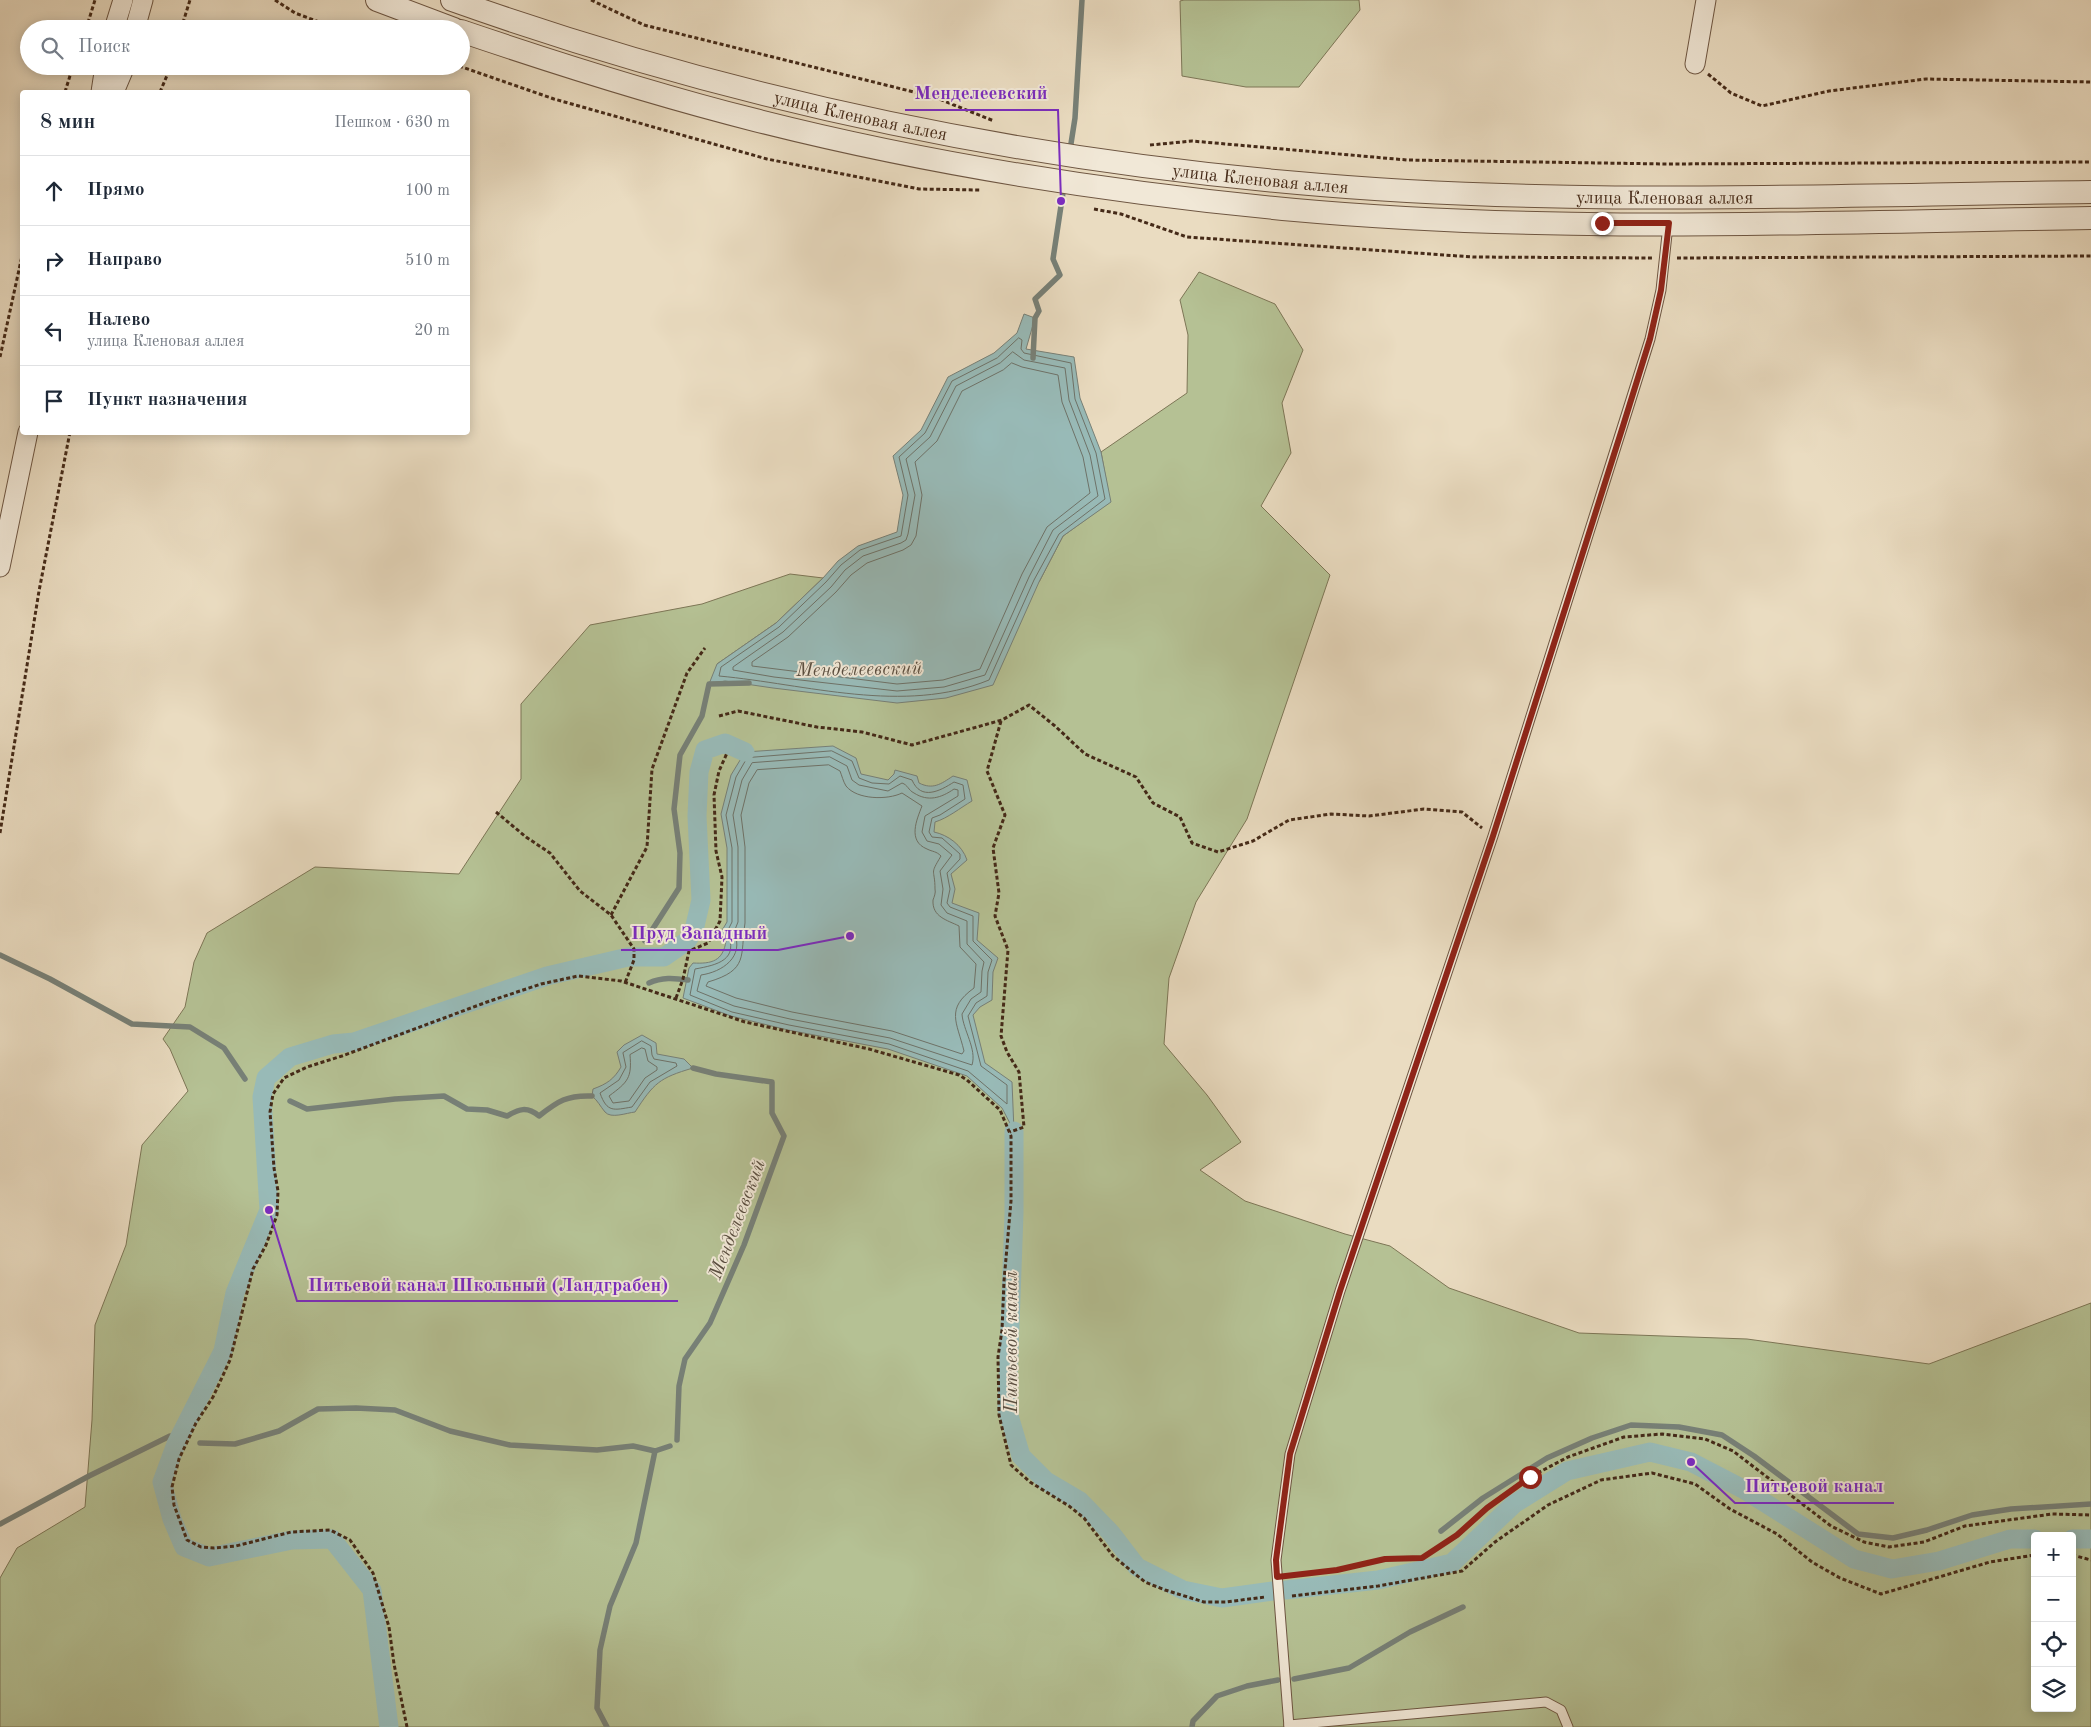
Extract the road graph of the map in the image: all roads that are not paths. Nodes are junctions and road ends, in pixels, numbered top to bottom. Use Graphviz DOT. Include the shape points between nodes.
graph roads {
  1 [pos="123,0"];
  2 [pos="143,0"];
  3 [pos="377,0"];
  4 [pos="452,0"];
  5 [pos="1706,0"];
  6 [pos="117,20"];
  7 [pos="137,20"];
  8 [pos="430,20"];
  9 [pos="470,34"];
  10 [pos="1695,64"];
  11 [pos="103,75"];
  12 [pos="121,75"];
  13 [pos="100,90"];
  14 [pos="115,90"];
  15 [pos="2091,192"];
  16 [pos="2091,218"];
  17 [pos="1669,223"];
  18 [pos="27,435"];
  19 [pos="0,567"];
  20 [pos="1289,1726"];
  21 [pos="1568,1727"];
  1 -- 6 [label="street"];
  2 -- 7 [label="street"];
  3 -- 8 [label="street"];
  4 -- 15 [label="street, улица Кленовая аллея" via="603,50 761,94 872,120 1165,169 1299,184 1490,195 1681,197"];
  5 -- 10 [label="street"];
  9 -- 17 [label="street, улица Кленовая аллея" via="595,75 755,120 1020,174 1287,209 1498,221"];
  11 -- 13 [label="street"];
  12 -- 14 [label="street"];
  16 -- 17 [label="street, улица Кленовая аллея"];
  17 -- 20 [label="lane" via="1661,290 1650,339 1493,836 1340,1291 1290,1454 1276,1560"];
  18 -- 19 [label="street"];
  20 -- 21 [label="lane" via="1546,1702 1561,1710"];
}
